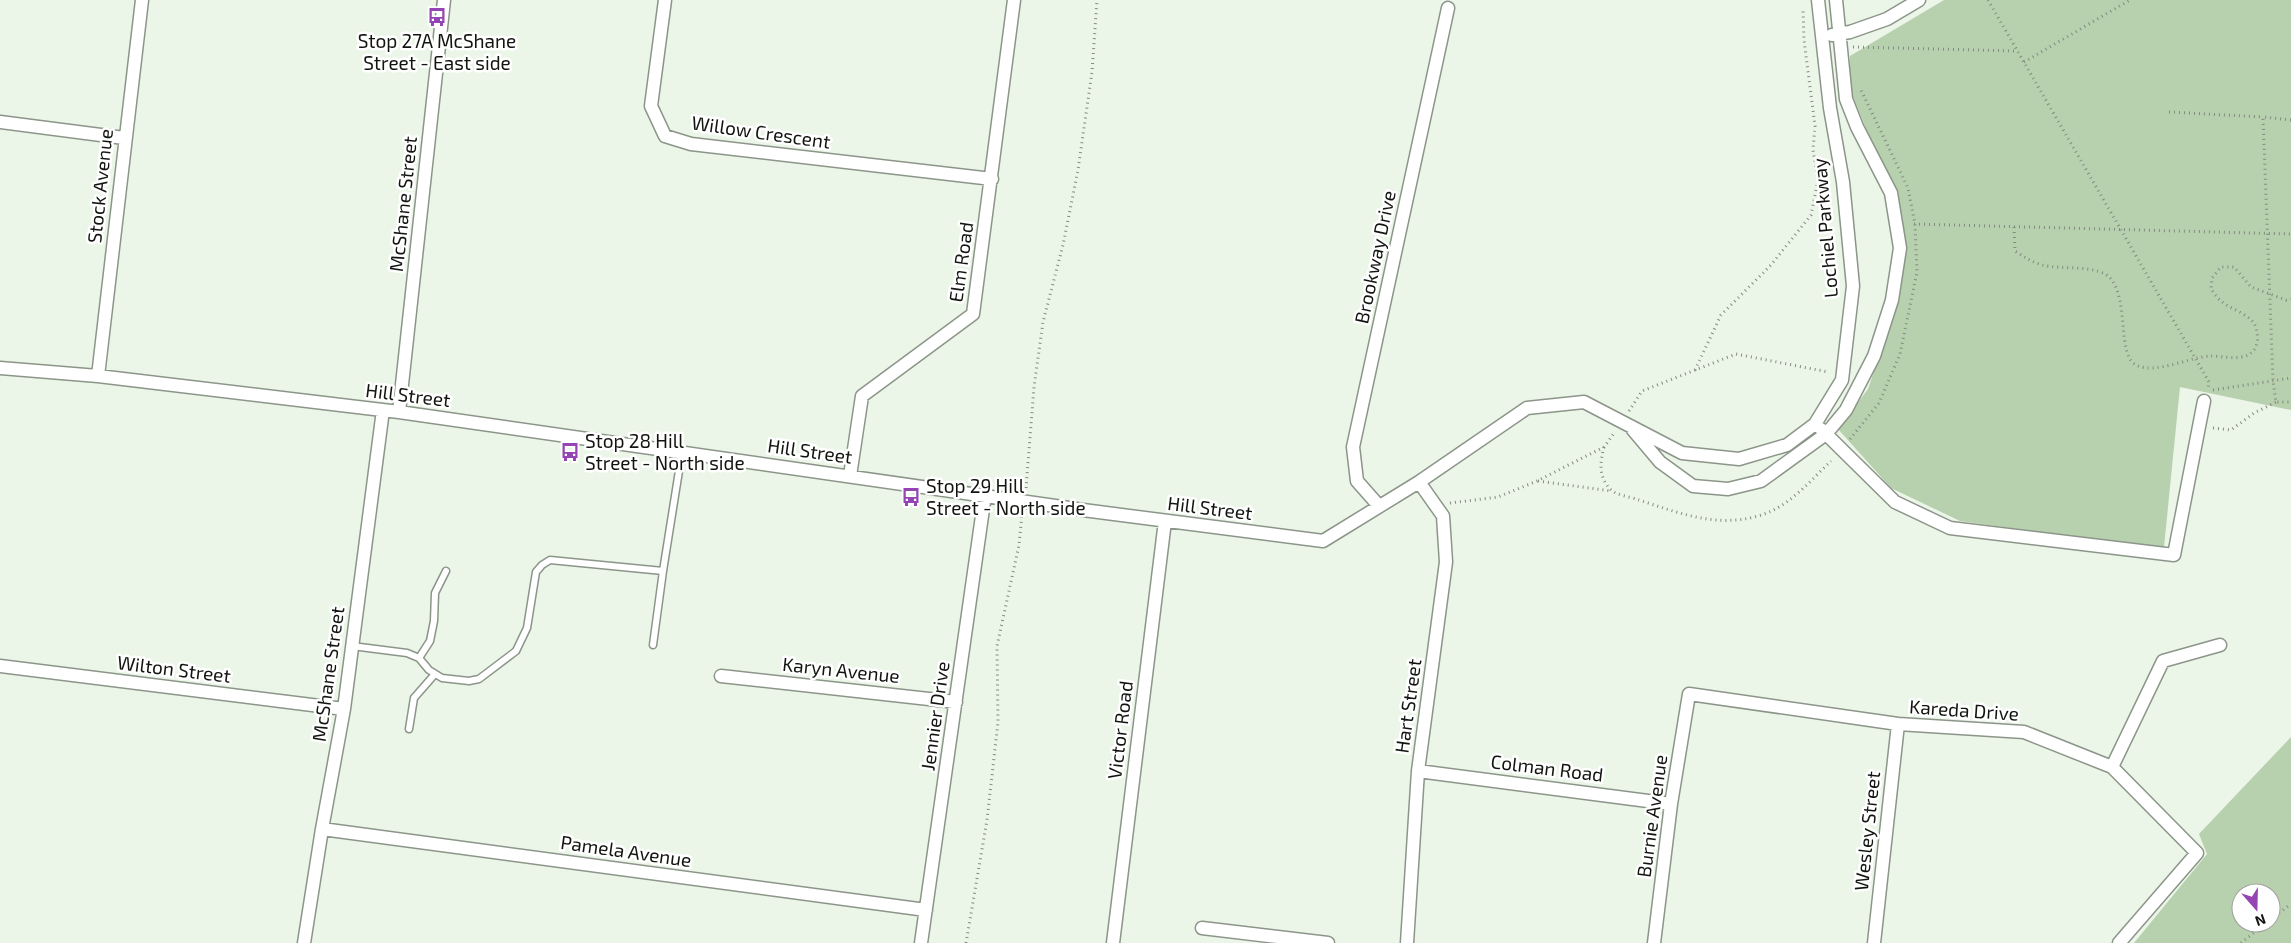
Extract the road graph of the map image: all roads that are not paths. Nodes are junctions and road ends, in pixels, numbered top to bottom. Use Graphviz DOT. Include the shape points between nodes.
graph roads {
  1 [pos="142,0"];
  2 [pos="444,0"];
  3 [pos="664,0"];
  4 [pos="1014,0"];
  5 [pos="1818,0"];
  6 [pos="1836,0"];
  7 [pos="1919,0"];
  8 [pos="1448,8"];
  9 [pos="1838,33"];
  10 [pos="1822,38"];
  11 [pos="0,122"];
  12 [pos="124,138"];
  13 [pos="992,179"];
  14 [pos="0,368"];
  15 [pos="98,376"];
  16 [pos="2204,401"];
  17 [pos="383,410"];
  18 [pos="399,412"];
  19 [pos="1815,424"];
  20 [pos="1624,427"];
  21 [pos="1826,434"];
  22 [pos="682,452"];
  23 [pos="850,476"];
  24 [pos="1419,482"];
  25 [pos="985,495"];
  26 [pos="1379,506"];
  27 [pos="1165,521"];
  28 [pos="662,571"];
  29 [pos="446,572"];
  30 [pos="653,645"];
  31 [pos="2220,645"];
  32 [pos="352,646"];
  33 [pos="419,658"];
  34 [pos="0,666"];
  35 [pos="435,674"];
  36 [pos="721,676"];
  37 [pos="1689,694"];
  38 [pos="956,702"];
  39 [pos="344,709"];
  40 [pos="1898,724"];
  41 [pos="409,729"];
  42 [pos="2112,767"];
  43 [pos="1418,770"];
  44 [pos="1671,804"];
  45 [pos="322,829"];
  46 [pos="926,910"];
  47 [pos="1202,928"];
  48 [pos="304,943"];
  49 [pos="921,943"];
  50 [pos="1113,943"];
  51 [pos="1328,943"];
  52 [pos="1407,943"];
  53 [pos="1654,943"];
  54 [pos="1874,943"];
  55 [pos="2119,943"];
  1 -- 12 [label="street, Stock Avenue"];
  2 -- 18 [label="street, McShane Street"];
  3 -- 13 [label="street, Willow Crescent" via="651,106 665,136 691,144"];
  4 -- 13 [label="street, Elm Road"];
  5 -- 10 [label="street, Lochiel Parkway"];
  6 -- 9 [label="street, Lochiel Parkway"];
  7 -- 9 [label="street" via="1887,19"];
  8 -- 26 [label="street, Brookway Drive" via="1352,447 1357,482"];
  9 -- 10 [label="street"];
  9 -- 21 [label="street, Lochiel Parkway" via="1846,46 1846,99 1891,193 1900,248 1892,300 1874,356 1846,410"];
  10 -- 19 [label="street, Lochiel Parkway" via="1843,182 1853,286 1842,380"];
  11 -- 12 [label="street"];
  12 -- 15 [label="street, Stock Avenue"];
  13 -- 23 [label="street, Elm Road" via="973,314 862,396"];
  14 -- 15 [label="street, Hill Street"];
  15 -- 17 [label="street, Hill Street"];
  16 -- 21 [label="street" via="2174,555 1950,528 1895,502"];
  17 -- 18 [label="street, Hill Street"];
  17 -- 32 [label="street, McShane Street"];
  18 -- 22 [label="street, Hill Street"];
  19 -- 20 [label="street, Lochiel Parkway" via="1787,445 1739,459 1682,453"];
  19 -- 21 [label="street"];
  20 -- 21 [label="street, Lochiel Parkway" via="1660,462 1693,486 1728,489 1761,481"];
  20 -- 24 [label="street, Lochiel Parkway" via="1584,402 1527,408"];
  22 -- 23 [label="street, Hill Street"];
  22 -- 28 [label="lane"];
  23 -- 25 [label="street, Hill Street"];
  24 -- 26 [label="street, Hill Street"];
  24 -- 43 [label="street, Hart Street" via="1443,516 1446,562"];
  25 -- 27 [label="street, Hill Street"];
  25 -- 38 [label="street, Jennier Drive"];
  26 -- 27 [label="street, Hill Street" via="1323,541"];
  27 -- 50 [label="street, Victor Road"];
  28 -- 30 [label="lane"];
  28 -- 35 [label="lane" via="550,560 536,572 527,628 516,651 479,679 468,681"];
  29 -- 33 [label="lane" via="435,593 430,641"];
  31 -- 42 [label="street" via="2163,661"];
  32 -- 33 [label="lane" via="407,653"];
  32 -- 39 [label="street, McShane Street"];
  33 -- 35 [label="lane"];
  34 -- 39 [label="street, Wilton Street"];
  35 -- 41 [label="lane" via="414,698"];
  36 -- 38 [label="street, Karyn Avenue"];
  37 -- 40 [label="street, Kareda Drive"];
  37 -- 44 [label="street, Burnie Avenue"];
  38 -- 46 [label="street, Jennier Drive"];
  39 -- 45 [label="street, McShane Street"];
  40 -- 42 [label="street, Kareda Drive" via="2024,732"];
  40 -- 54 [label="street, Wesley Street"];
  42 -- 55 [label="street, Kareda Drive" via="2197,853"];
  43 -- 44 [label="street, Colman Road"];
  43 -- 52 [label="street, Hart Street"];
  44 -- 53 [label="street, Burnie Avenue"];
  45 -- 46 [label="street, Pamela Avenue"];
  45 -- 48 [label="street, McShane Street"];
  46 -- 49 [label="street, Jennier Drive"];
  47 -- 51 [label="street"];
}
